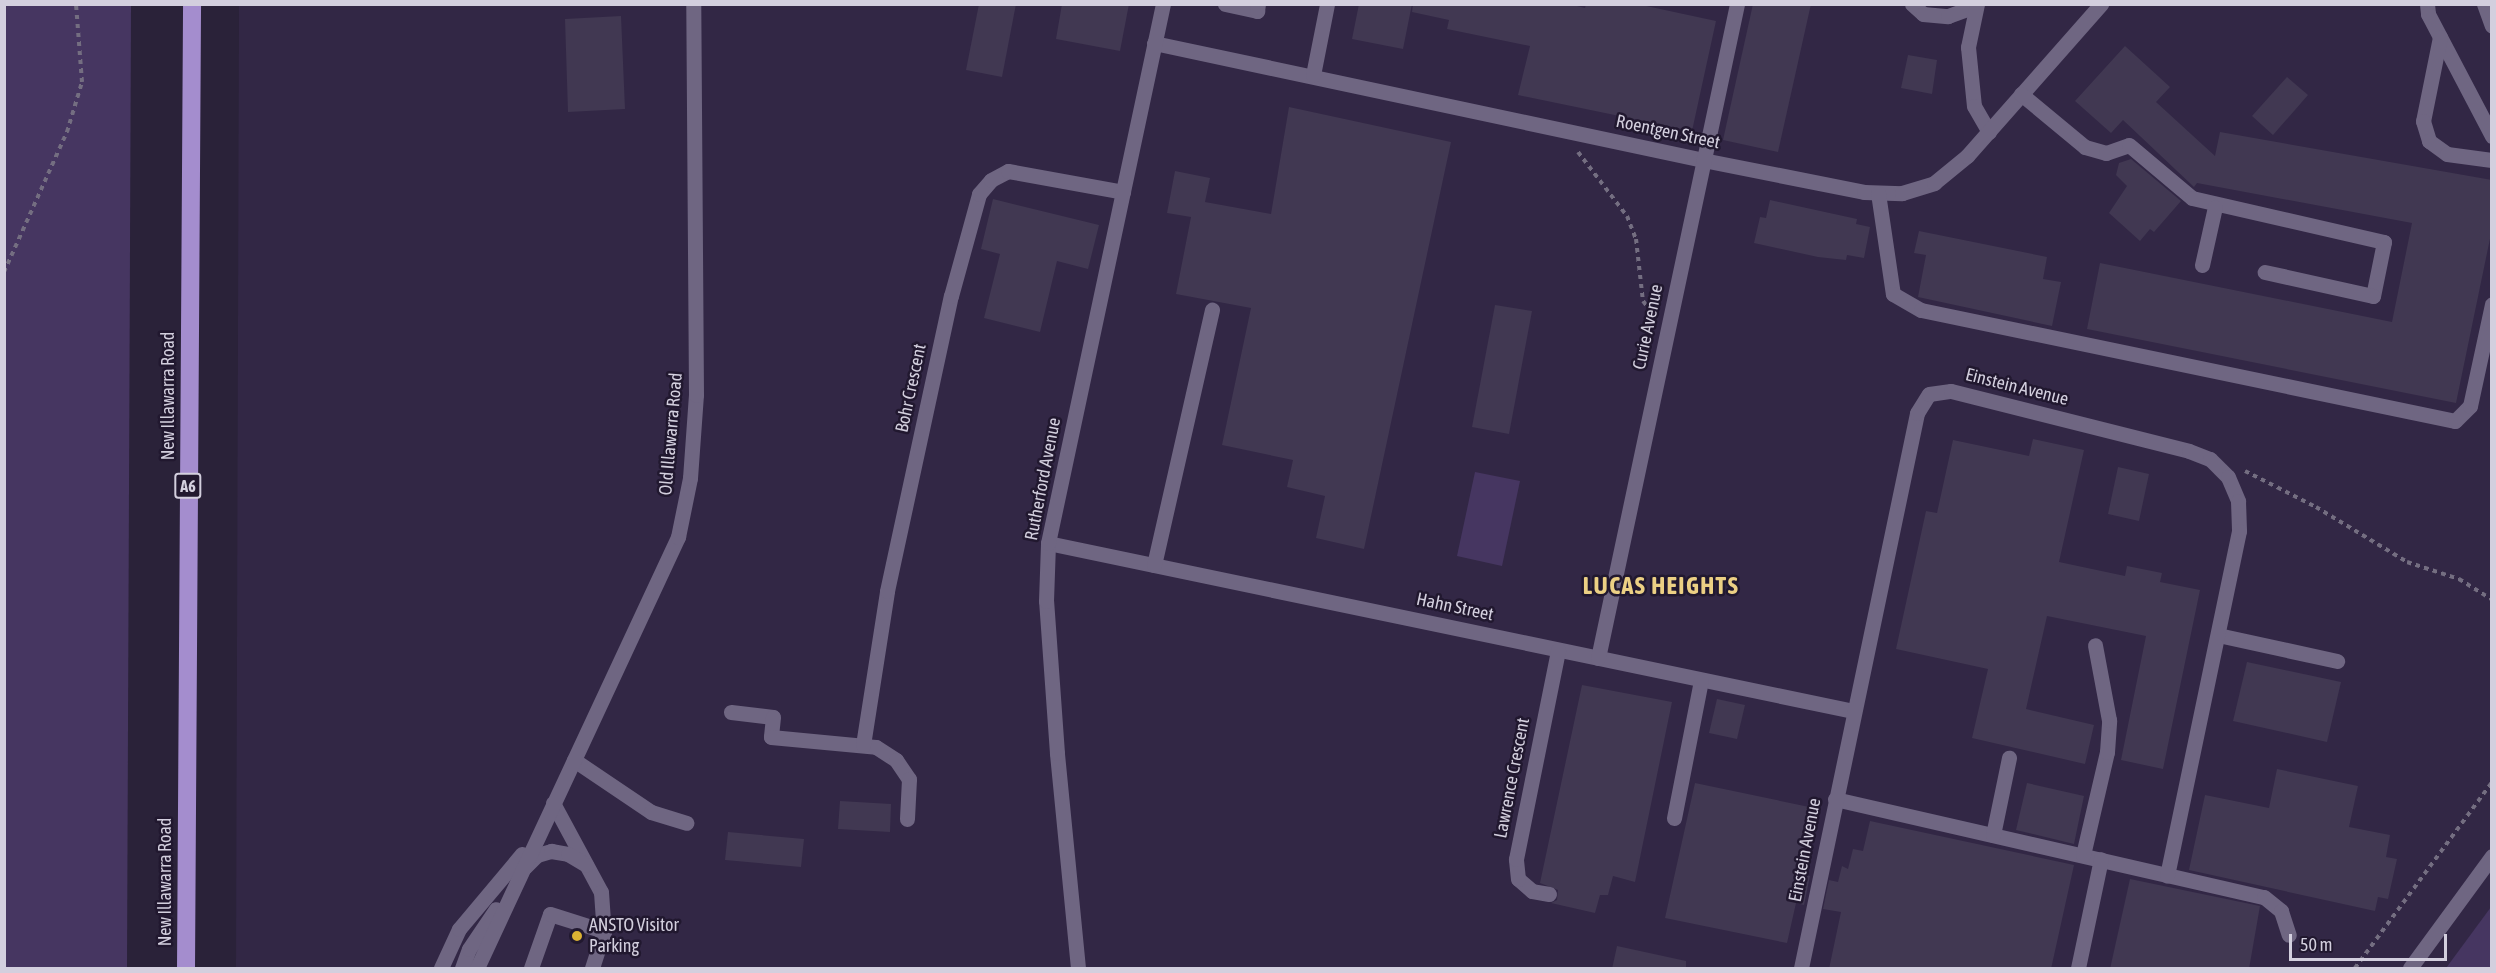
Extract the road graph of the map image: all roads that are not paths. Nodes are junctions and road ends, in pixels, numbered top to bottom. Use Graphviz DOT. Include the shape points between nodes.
graph roads {
  1 [pos="192,4"];
  2 [pos="693,4"];
  3 [pos="1162,4"];
  4 [pos="1225,4"];
  5 [pos="1258,4"];
  6 [pos="1328,4"];
  7 [pos="1737,4"];
  8 [pos="1912,4"];
  9 [pos="2101,4"];
  10 [pos="2484,4"];
  11 [pos="1976,5"];
  12 [pos="2428,9"];
  13 [pos="2492,26"];
  14 [pos="2440,37"];
  15 [pos="1154,43"];
  16 [pos="1313,75"];
  17 [pos="2021,94"];
  18 [pos="1989,132"];
  19 [pos="2492,136"];
  20 [pos="1703,160"];
  21 [pos="2492,160"];
  22 [pos="1123,192"];
  23 [pos="1878,192"];
  24 [pos="2215,207"];
  25 [pos="2202,265"];
  26 [pos="2265,272"];
  27 [pos="2492,304"];
  28 [pos="1212,310"];
  29 [pos="1048,543"];
  30 [pos="1154,565"];
  31 [pos="2218,635"];
  32 [pos="2095,645"];
  33 [pos="1558,650"];
  34 [pos="1598,658"];
  35 [pos="2337,661"];
  36 [pos="1701,681"];
  37 [pos="1852,711"];
  38 [pos="731,712"];
  39 [pos="863,745"];
  40 [pos="2009,758"];
  41 [pos="574,759"];
  42 [pos="1835,799"];
  43 [pos="553,803"];
  44 [pos="1674,818"];
  45 [pos="907,819"];
  46 [pos="686,822"];
  47 [pos="537,835"];
  48 [pos="1993,835"];
  49 [pos="2083,855"];
  50 [pos="2492,856"];
  51 [pos="2101,859"];
  52 [pos="588,867"];
  53 [pos="520,871"];
  54 [pos="2167,876"];
  55 [pos="510,893"];
  56 [pos="1549,894"];
  57 [pos="604,931"];
  58 [pos="2289,935"];
  59 [pos="441,965"];
  60 [pos="186,969"];
  61 [pos="462,969"];
  62 [pos="477,969"];
  63 [pos="531,969"];
  64 [pos="592,969"];
  65 [pos="1078,969"];
  66 [pos="1801,969"];
  67 [pos="2078,969"];
  68 [pos="2410,969"];
  1 -- 60 [label="highway, New Illawarra Road / A6"];
  2 -- 41 [label="lane, Old Illawarra Road" via="696,394 690,478 678,537"];
  3 -- 15 [label="lane, Rutherford Avenue"];
  4 -- 5 [label="lane" via="1257,11"];
  6 -- 16 [label="lane"];
  7 -- 20 [label="lane, Curie Avenue"];
  8 -- 11 [label="lane" via="1923,14 1948,16"];
  9 -- 17 [label="lane, Roentgen Street"];
  10 -- 13 [label="lane"];
  11 -- 18 [label="lane" via="1968,47 1974,106"];
  12 -- 14 [label="lane"];
  14 -- 19 [label="lane"];
  14 -- 21 [label="lane" via="2423,121 2429,141 2447,154"];
  15 -- 16 [label="lane, Roentgen Street"];
  15 -- 22 [label="lane, Rutherford Avenue"];
  16 -- 20 [label="lane, Roentgen Street"];
  17 -- 18 [label="lane, Roentgen Street"];
  17 -- 24 [label="lane" via="2085,147 2106,153 2129,145 2192,198"];
  18 -- 23 [label="lane, Roentgen Street" via="1934,183 1902,194"];
  20 -- 23 [label="lane, Roentgen Street"];
  20 -- 34 [label="lane, Curie Avenue"];
  22 -- 29 [label="lane, Rutherford Avenue"];
  22 -- 39 [label="lane, Bohr Crescent" via="1008,171 991,180 979,194 951,296 889,580"];
  23 -- 27 [label="lane" via="1893,294 1921,310 2455,421 2470,406"];
  24 -- 25 [label="lane"];
  24 -- 26 [label="lane" via="2384,242 2373,296"];
  28 -- 30 [label="lane"];
  29 -- 30 [label="lane, Hahn Street"];
  29 -- 65 [label="lane, Rutherford Avenue" via="1046,601 1069,902"];
  30 -- 33 [label="lane, Hahn Street"];
  31 -- 35 [label="lane"];
  31 -- 37 [label="lane, Einstein Avenue" via="2239,521 2238,501 2228,477 2210,459 1951,391 1929,394 1917,413"];
  31 -- 54 [label="lane, Einstein Avenue"];
  32 -- 49 [label="lane" via="2109,720 2107,752"];
  33 -- 34 [label="lane, Hahn Street"];
  33 -- 56 [label="lane, Lawrence Crescent" via="1516,859 1518,879 1532,891"];
  34 -- 36 [label="lane, Hahn Street"];
  36 -- 37 [label="lane, Hahn Street"];
  36 -- 44 [label="lane"];
  37 -- 42 [label="lane, Einstein Avenue"];
  38 -- 39 [label="lane" via="773,717 771,737"];
  39 -- 45 [label="lane" via="876,747 896,759 909,779"];
  40 -- 48 [label="lane"];
  41 -- 43 [label="lane, Old Illawarra Road"];
  41 -- 46 [label="lane" via="651,812"];
  42 -- 48 [label="lane"];
  42 -- 66 [label="lane, Einstein Avenue"];
  43 -- 47 [label="lane, Old Illawarra Road"];
  43 -- 52 [label="lane"];
  47 -- 53 [label="lane"];
  47 -- 59 [label="lane" via="459,929"];
  48 -- 49 [label="lane"];
  49 -- 51 [label="lane"];
  50 -- 68 [label="lane"];
  51 -- 54 [label="lane"];
  51 -- 67 [label="lane"];
  52 -- 53 [label="lane" via="568,854 551,851 537,855"];
  52 -- 57 [label="lane" via="601,892"];
  53 -- 55 [label="lane"];
  54 -- 58 [label="lane" via="2264,897 2281,911"];
  55 -- 61 [label="lane" via="488,918 468,950"];
  55 -- 62 [label="lane"];
  57 -- 63 [label="lane" via="550,914"];
  57 -- 64 [label="lane"];
}
